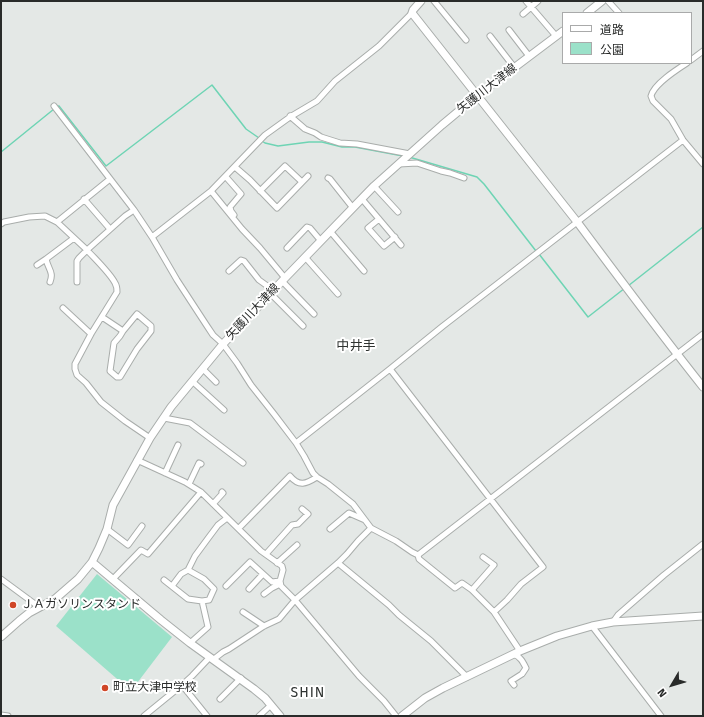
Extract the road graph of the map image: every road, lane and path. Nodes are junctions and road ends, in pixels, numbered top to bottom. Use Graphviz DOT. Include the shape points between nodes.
graph roads {
  1 [pos="421,1"];
  2 [pos="434,1"];
  3 [pos="526,1"];
  4 [pos="538,1"];
  5 [pos="602,1"];
  6 [pos="608,1"];
  7 [pos="531,6"];
  8 [pos="588,12"];
  9 [pos="618,12"];
  10 [pos="412,13"];
  11 [pos="522,14"];
  12 [pos="509,30"];
  13 [pos="562,32"];
  14 [pos="490,36"];
  15 [pos="556,36"];
  16 [pos="466,40"];
  17 [pos="703,51"];
  18 [pos="530,56"];
  19 [pos="692,59"];
  20 [pos="685,64"];
  21 [pos="514,67"];
  22 [pos="478,95"];
  23 [pos="54,106"];
  24 [pos="290,116"];
  25 [pos="683,140"];
  26 [pos="410,154"];
  27 [pos="399,164"];
  28 [pos="703,164"];
  29 [pos="235,167"];
  30 [pos="308,176"];
  31 [pos="226,177"];
  32 [pos="328,178"];
  33 [pos="464,178"];
  34 [pos="110,179"];
  35 [pos="302,182"];
  36 [pos="374,186"];
  37 [pos="211,191"];
  38 [pos="260,191"];
  39 [pos="84,199"];
  40 [pos="362,199"];
  41 [pos="353,208"];
  42 [pos="134,210"];
  43 [pos="398,212"];
  44 [pos="379,218"];
  45 [pos="57,222"];
  46 [pos="577,223"];
  47 [pos="1,224"];
  48 [pos="244,228"];
  49 [pos="110,230"];
  50 [pos="330,231"];
  51 [pos="152,237"];
  52 [pos="395,237"];
  53 [pos="74,238"];
  54 [pos="321,240"];
  55 [pos="401,245"];
  56 [pos="287,248"];
  57 [pos="87,250"];
  58 [pos="305,257"];
  59 [pos="46,259"];
  60 [pos="37,265"];
  61 [pos="228,271"];
  62 [pos="364,271"];
  63 [pos="284,279"];
  64 [pos="50,282"];
  65 [pos="77,282"];
  66 [pos="272,292"];
  67 [pos="338,294"];
  68 [pos="63,308"];
  69 [pos="314,314"];
  70 [pos="102,316"];
  71 [pos="303,326"];
  72 [pos="123,331"];
  73 [pos="91,334"];
  74 [pos="703,334"];
  75 [pos="223,344"];
  76 [pos="677,354"];
  77 [pos="203,369"];
  78 [pos="390,369"];
  79 [pos="192,381"];
  80 [pos="216,382"];
  81 [pos="703,387"];
  82 [pos="224,410"];
  83 [pos="164,418"];
  84 [pos="150,438"];
  85 [pos="296,443"];
  86 [pos="178,444"];
  87 [pos="137,460"];
  88 [pos="243,463"];
  89 [pos="202,464"];
  90 [pos="165,473"];
  91 [pos="317,477"];
  92 [pos="189,484"];
  93 [pos="201,492"];
  94 [pos="222,492"];
  95 [pos="491,498"];
  96 [pos="213,504"];
  97 [pos="302,509"];
  98 [pos="227,518"];
  99 [pos="366,520"];
  100 [pos="142,526"];
  101 [pos="238,528"];
  102 [pos="372,528"];
  103 [pos="107,529"];
  104 [pos="330,529"];
  105 [pos="703,544"];
  106 [pos="297,545"];
  107 [pos="266,554"];
  108 [pos="418,555"];
  109 [pos="483,556"];
  110 [pos="92,562"];
  111 [pos="277,563"];
  112 [pos="338,563"];
  113 [pos="188,570"];
  114 [pos="263,574"];
  115 [pos="1,579"];
  116 [pos="113,580"];
  117 [pos="164,580"];
  118 [pos="280,582"];
  119 [pos="172,586"];
  120 [pos="226,586"];
  121 [pos="249,589"];
  122 [pos="472,590"];
  123 [pos="264,594"];
  124 [pos="295,600"];
  125 [pos="202,601"];
  126 [pos="39,607"];
  127 [pos="243,612"];
  128 [pos="494,612"];
  129 [pos="703,616"];
  130 [pos="613,622"];
  131 [pos="264,626"];
  132 [pos="592,626"];
  133 [pos="1,637"];
  134 [pos="190,643"];
  135 [pos="517,652"];
  136 [pos="212,658"];
  137 [pos="467,677"];
  138 [pos="241,678"];
  139 [pos="182,685"];
  140 [pos="514,685"];
  141 [pos="220,699"];
  142 [pos="271,705"];
  143 [pos="1,715"];
  144 [pos="8,716"];
  145 [pos="144,716"];
  146 [pos="207,716"];
  147 [pos="258,716"];
  148 [pos="280,716"];
  149 [pos="396,716"];
  150 [pos="402,716"];
  151 [pos="660,716"];
  1 -- 10 [label="street"];
  2 -- 16 [label="street"];
  3 -- 7 [label="street"];
  4 -- 7 [label="street"];
  5 -- 8 [label="street"];
  6 -- 9 [label="street"];
  7 -- 11 [label="street"];
  7 -- 15 [label="street"];
  10 -- 22 [label="street"];
  10 -- 24 [label="street" via="317,101"];
  12 -- 18 [label="street"];
  13 -- 15 [label="street, 矢護川大津線"];
  14 -- 21 [label="street"];
  15 -- 18 [label="street, 矢護川大津線"];
  17 -- 19 [label="street"];
  18 -- 21 [label="street, 矢護川大津線"];
  20 -- 25 [label="street" via="667,76 651,96"];
  21 -- 22 [label="street, 矢護川大津線"];
  22 -- 26 [label="street, 矢護川大津線"];
  22 -- 46 [label="street"];
  23 -- 34 [label="street"];
  24 -- 26 [label="street" via="305,129 321,137 340,143"];
  24 -- 29 [label="street" via="260,140"];
  25 -- 28 [label="street"];
  25 -- 46 [label="street"];
  26 -- 27 [label="street, 矢護川大津線"];
  27 -- 33 [label="street" via="417,163"];
  27 -- 36 [label="street, 矢護川大津線"];
  29 -- 31 [label="street"];
  29 -- 38 [label="street"];
  30 -- 35 [label="street"];
  31 -- 37 [label="street"];
  31 -- 48 [label="street" via="241,194 230,206 230,211"];
  32 -- 41 [label="street"];
  34 -- 39 [label="street"];
  34 -- 42 [label="street"];
  35 -- 38 [label="street" via="285,166"];
  35 -- 38 [label="street" via="278,208"];
  36 -- 40 [label="street, 矢護川大津線"];
  36 -- 43 [label="street"];
  37 -- 51 [label="street"];
  37 -- 63 [label="street"];
  39 -- 45 [label="street"];
  39 -- 49 [label="street"];
  40 -- 41 [label="street, 矢護川大津線"];
  40 -- 44 [label="street"];
  41 -- 50 [label="street, 矢護川大津線"];
  42 -- 49 [label="street"];
  42 -- 51 [label="street"];
  44 -- 52 [label="street"];
  44 -- 52 [label="street" via="368,228 384,246"];
  45 -- 47 [label="street" via="45,216 34,216"];
  45 -- 53 [label="street"];
  46 -- 76 [label="street"];
  46 -- 78 [label="street"];
  49 -- 57 [label="street"];
  50 -- 54 [label="street, 矢護川大津線"];
  50 -- 62 [label="street"];
  51 -- 75 [label="street" via="207,326"];
  52 -- 55 [label="street"];
  53 -- 57 [label="street"];
  53 -- 59 [label="street"];
  54 -- 56 [label="street" via="307,227"];
  54 -- 58 [label="street, 矢護川大津線"];
  57 -- 65 [label="street" via="77,262"];
  57 -- 70 [label="street" via="116,283 117,292"];
  58 -- 63 [label="street, 矢護川大津線"];
  58 -- 67 [label="street"];
  59 -- 60 [label="street"];
  59 -- 64 [label="street" via="52,274"];
  61 -- 66 [label="street" via="241,260 244,261"];
  63 -- 66 [label="street, 矢護川大津線"];
  63 -- 69 [label="street"];
  66 -- 71 [label="street"];
  66 -- 75 [label="street, 矢護川大津線"];
  68 -- 73 [label="street"];
  70 -- 72 [label="street"];
  70 -- 73 [label="street"];
  72 -- 72 [label="street" via="138,314 151,326 151,331 120,377 117,377 110,371 114,343"];
  73 -- 84 [label="street" via="75,364 77,375 101,402"];
  74 -- 76 [label="street"];
  75 -- 77 [label="street, 矢護川大津線"];
  75 -- 85 [label="street"];
  76 -- 81 [label="street"];
  76 -- 95 [label="street"];
  77 -- 79 [label="street, 矢護川大津線"];
  77 -- 80 [label="street"];
  78 -- 85 [label="street"];
  78 -- 95 [label="street"];
  79 -- 82 [label="street"];
  79 -- 83 [label="street, 矢護川大津線"];
  83 -- 84 [label="street, 矢護川大津線"];
  83 -- 88 [label="street" via="190,423"];
  84 -- 87 [label="street, 矢護川大津線"];
  85 -- 91 [label="street"];
  86 -- 90 [label="street"];
  87 -- 90 [label="street"];
  87 -- 103 [label="street, 矢護川大津線" via="112,505"];
  89 -- 92 [label="street" via="199,463"];
  90 -- 92 [label="street"];
  91 -- 99 [label="street" via="353,504"];
  91 -- 101 [label="street" via="303,483 295,481 290,476"];
  92 -- 93 [label="street"];
  93 -- 96 [label="street"];
  93 -- 116 [label="street" via="148,554 141,550"];
  94 -- 96 [label="street"];
  95 -- 108 [label="street"];
  95 -- 128 [label="street" via="544,567 521,584"];
  96 -- 98 [label="street"];
  97 -- 107 [label="street" via="308,514 298,524 292,525"];
  98 -- 101 [label="street"];
  98 -- 113 [label="street" via="218,525"];
  99 -- 102 [label="street"];
  99 -- 104 [label="street" via="349,513"];
  100 -- 103 [label="street" via="128,545"];
  101 -- 107 [label="street"];
  102 -- 108 [label="street"];
  102 -- 112 [label="street"];
  103 -- 110 [label="street, 矢護川大津線"];
  105 -- 130 [label="street" via="664,575"];
  106 -- 111 [label="street"];
  107 -- 111 [label="street"];
  108 -- 122 [label="street" via="419,559 455,588 462,583"];
  109 -- 122 [label="street" via="494,565"];
  110 -- 116 [label="street"];
  110 -- 126 [label="street, 矢護川大津線" via="72,585 55,599"];
  111 -- 118 [label="street" via="283,570"];
  112 -- 124 [label="street"];
  112 -- 137 [label="street" via="431,641"];
  113 -- 119 [label="street" via="181,574"];
  113 -- 125 [label="street" via="204,579 214,590 209,600"];
  114 -- 118 [label="street" via="272,582"];
  114 -- 120 [label="street" via="250,562"];
  114 -- 121 [label="street"];
  115 -- 126 [label="street"];
  116 -- 134 [label="street"];
  117 -- 119 [label="street"];
  118 -- 123 [label="street"];
  118 -- 124 [label="street"];
  119 -- 125 [label="street" via="188,599"];
  122 -- 128 [label="street"];
  124 -- 131 [label="street" via="279,619"];
  124 -- 149 [label="street"];
  125 -- 134 [label="street" via="208,627"];
  126 -- 133 [label="street, 矢護川大津線"];
  127 -- 131 [label="street"];
  128 -- 135 [label="street"];
  129 -- 130 [label="street"];
  130 -- 132 [label="street"];
  131 -- 136 [label="street" via="229,650"];
  132 -- 135 [label="street" via="557,636"];
  132 -- 151 [label="street"];
  134 -- 136 [label="street"];
  135 -- 137 [label="street"];
  135 -- 140 [label="street" via="526,668 512,681"];
  136 -- 138 [label="street"];
  136 -- 139 [label="street"];
  137 -- 150 [label="street" via="425,698"];
  138 -- 141 [label="street"];
  138 -- 142 [label="street"];
  139 -- 145 [label="street"];
  139 -- 146 [label="street"];
  142 -- 147 [label="street"];
  142 -- 148 [label="street"];
  143 -- 144 [label="street"];
}
